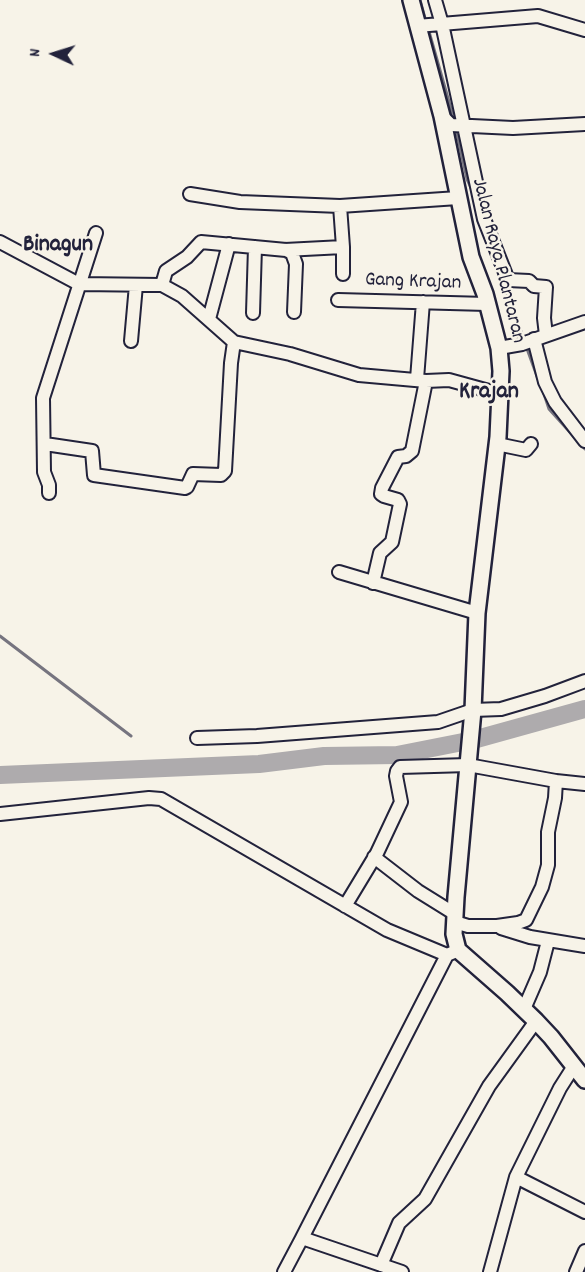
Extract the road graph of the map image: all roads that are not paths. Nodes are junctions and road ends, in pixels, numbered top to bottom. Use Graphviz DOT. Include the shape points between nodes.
graph roads {
  1 [pos="411,0"];
  2 [pos="435,0"];
  3 [pos="430,25"];
  4 [pos="585,30"];
  5 [pos="452,122"];
  6 [pos="585,124"];
  7 [pos="190,194"];
  8 [pos="458,198"];
  9 [pos="340,206"];
  10 [pos="96,232"];
  11 [pos="0,242"];
  12 [pos="229,244"];
  13 [pos="255,247"];
  14 [pos="343,247"];
  15 [pos="283,250"];
  16 [pos="343,274"];
  17 [pos="79,284"];
  18 [pos="135,285"];
  19 [pos="162,285"];
  20 [pos="338,300"];
  21 [pos="423,302"];
  22 [pos="487,304"];
  23 [pos="294,312"];
  24 [pos="253,313"];
  25 [pos="209,319"];
  26 [pos="585,322"];
  27 [pos="533,340"];
  28 [pos="131,341"];
  29 [pos="234,342"];
  30 [pos="499,348"];
  31 [pos="421,380"];
  32 [pos="500,394"];
  33 [pos="585,441"];
  34 [pos="45,444"];
  35 [pos="497,444"];
  36 [pos="531,444"];
  37 [pos="49,493"];
  38 [pos="339,572"];
  39 [pos="373,583"];
  40 [pos="477,613"];
  41 [pos="585,681"];
  42 [pos="473,713"];
  43 [pos="197,738"];
  44 [pos="468,762"];
  45 [pos="556,781"];
  46 [pos="585,784"];
  47 [pos="0,814"];
  48 [pos="374,857"];
  49 [pos="345,906"];
  50 [pos="455,918"];
  51 [pos="497,926"];
  52 [pos="548,941"];
  53 [pos="585,946"];
  54 [pos="453,952"];
  55 [pos="524,1009"];
  56 [pos="536,1021"];
  57 [pos="574,1066"];
  58 [pos="585,1080"];
  59 [pos="516,1177"];
  60 [pos="585,1212"];
  61 [pos="302,1238"];
  62 [pos="585,1251"];
  63 [pos="381,1266"];
  64 [pos="284,1272"];
  65 [pos="402,1272"];
  66 [pos="490,1272"];
  67 [pos="576,1272"];
  1 -- 3 [label="main road, Jalan Raya Plantaran"];
  2 -- 3 [label="street"];
  3 -- 4 [label="street" via="538,16"];
  3 -- 5 [label="main road, Jalan Raya Plantaran"];
  3 -- 5 [label="street"];
  5 -- 6 [label="street" via="513,128"];
  5 -- 8 [label="main road, Jalan Raya Plantaran"];
  5 -- 27 [label="street" via="505,275 508,280 546,287 544,318"];
  7 -- 9 [label="street" via="240,202"];
  8 -- 9 [label="street"];
  8 -- 22 [label="main road, Jalan Raya Plantaran" via="471,257"];
  9 -- 14 [label="street"];
  10 -- 17 [label="street"];
  11 -- 17 [label="street"];
  12 -- 13 [label="street"];
  12 -- 19 [label="street" via="201,242 166,271"];
  12 -- 25 [label="street"];
  13 -- 15 [label="street"];
  13 -- 24 [label="street"];
  14 -- 15 [label="street"];
  14 -- 16 [label="street"];
  15 -- 23 [label="street" via="292,253 296,264"];
  17 -- 18 [label="street"];
  17 -- 34 [label="street" via="43,398"];
  18 -- 19 [label="street"];
  18 -- 28 [label="street"];
  19 -- 25 [label="street"];
  20 -- 21 [label="street, Gang Krajan"];
  21 -- 22 [label="street, Gang Krajan"];
  21 -- 31 [label="street"];
  22 -- 30 [label="main road, Jalan Raya Plantaran"];
  25 -- 29 [label="street"];
  26 -- 27 [label="street"];
  27 -- 30 [label="street"];
  27 -- 33 [label="street" via="555,402"];
  29 -- 31 [label="street" via="358,375"];
  29 -- 34 [label="street" via="225,471 221,475 193,474 185,488 93,475 92,451"];
  30 -- 32 [label="main road, Jalan Raya Plantaran"];
  31 -- 32 [label="street" via="449,380"];
  31 -- 39 [label="street" via="412,451 398,458 382,488 381,494 400,504 392,542 380,553"];
  32 -- 35 [label="main road, Jalan Raya Plantaran"];
  34 -- 37 [label="street" via="44,472"];
  35 -- 36 [label="street" via="526,450"];
  35 -- 40 [label="main road, Jalan Raya Plantaran"];
  38 -- 39 [label="street"];
  39 -- 40 [label="street"];
  40 -- 42 [label="main road, Jalan Raya Plantaran"];
  41 -- 42 [label="street" via="501,709"];
  42 -- 43 [label="street" via="438,722"];
  42 -- 44 [label="main road, Jalan Raya Plantaran"];
  44 -- 45 [label="street"];
  44 -- 48 [label="street" via="399,768 396,776 401,802"];
  44 -- 50 [label="main road, Jalan Raya Plantaran"];
  45 -- 46 [label="street"];
  45 -- 51 [label="street" via="548,832 548,865 542,887 525,920"];
  47 -- 49 [label="street" via="155,798"];
  48 -- 49 [label="street"];
  48 -- 50 [label="street"];
  49 -- 54 [label="street" via="398,935"];
  50 -- 51 [label="street" via="468,926"];
  50 -- 54 [label="main road, Jalan Raya Plantaran"];
  51 -- 52 [label="street"];
  52 -- 53 [label="street"];
  52 -- 55 [label="street"];
  54 -- 55 [label="main road"];
  54 -- 61 [label="street"];
  55 -- 56 [label="main road"];
  56 -- 57 [label="main road"];
  56 -- 63 [label="street" via="489,1086 425,1199 399,1223"];
  57 -- 58 [label="main road"];
  57 -- 59 [label="street"];
  59 -- 60 [label="street"];
  59 -- 66 [label="street"];
  61 -- 63 [label="street"];
  61 -- 64 [label="street"];
  62 -- 67 [label="street"];
  63 -- 65 [label="street"];
}
